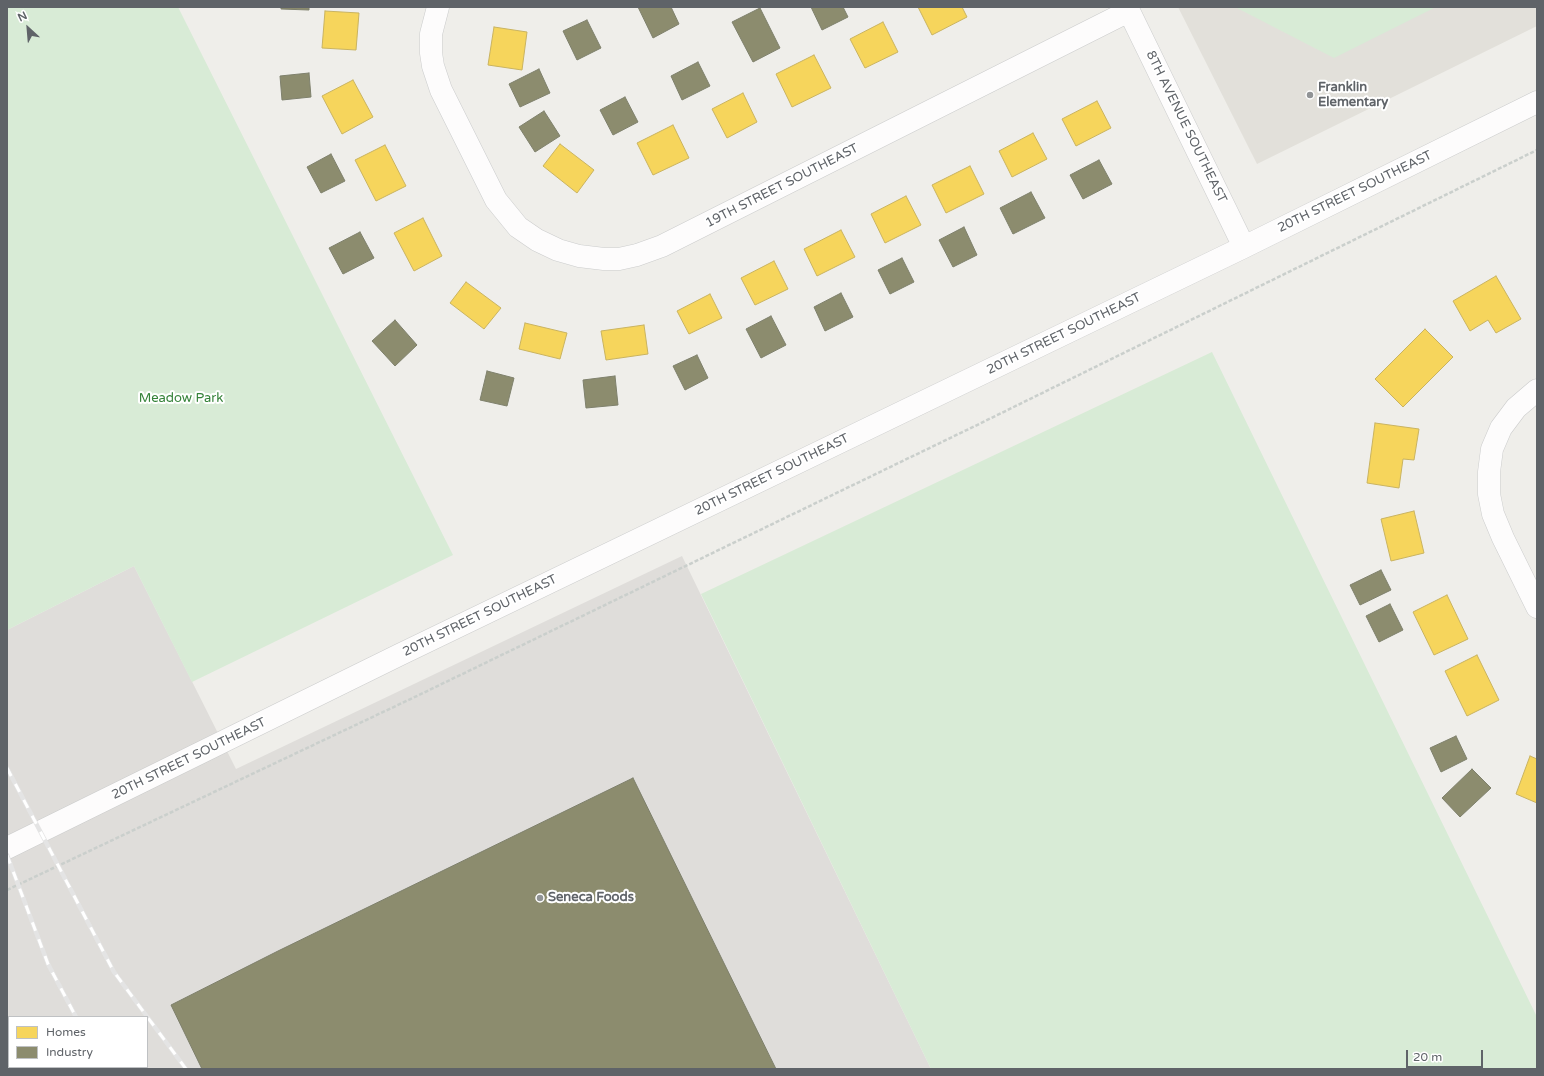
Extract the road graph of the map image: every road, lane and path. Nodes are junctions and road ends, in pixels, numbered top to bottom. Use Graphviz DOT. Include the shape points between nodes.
graph roads {
  1 [pos="438,7"];
  2 [pos="1128,9"];
  3 [pos="1537,102"];
  4 [pos="1537,150"];
  5 [pos="1244,247"];
  6 [pos="1537,390"];
  7 [pos="1532,599"];
  8 [pos="7,848"];
  9 [pos="7,890"];
  1 -- 2 [label="street, 19TH STREET SOUTHEAST" via="431,53 441,90 496,200 518,227 537,240 579,256 604,259 637,256 662,246"];
  2 -- 5 [label="street, 8TH AVENUE SOUTHEAST"];
  3 -- 5 [label="street, 20TH STREET SOUTHEAST"];
  4 -- 9 [label="path" via="420,695"];
  5 -- 8 [label="street, 20TH STREET SOUTHEAST"];
  6 -- 7 [label="street" via="1516,408 1501,428 1492,449 1489,472 1489,494 1493,514"];
}
